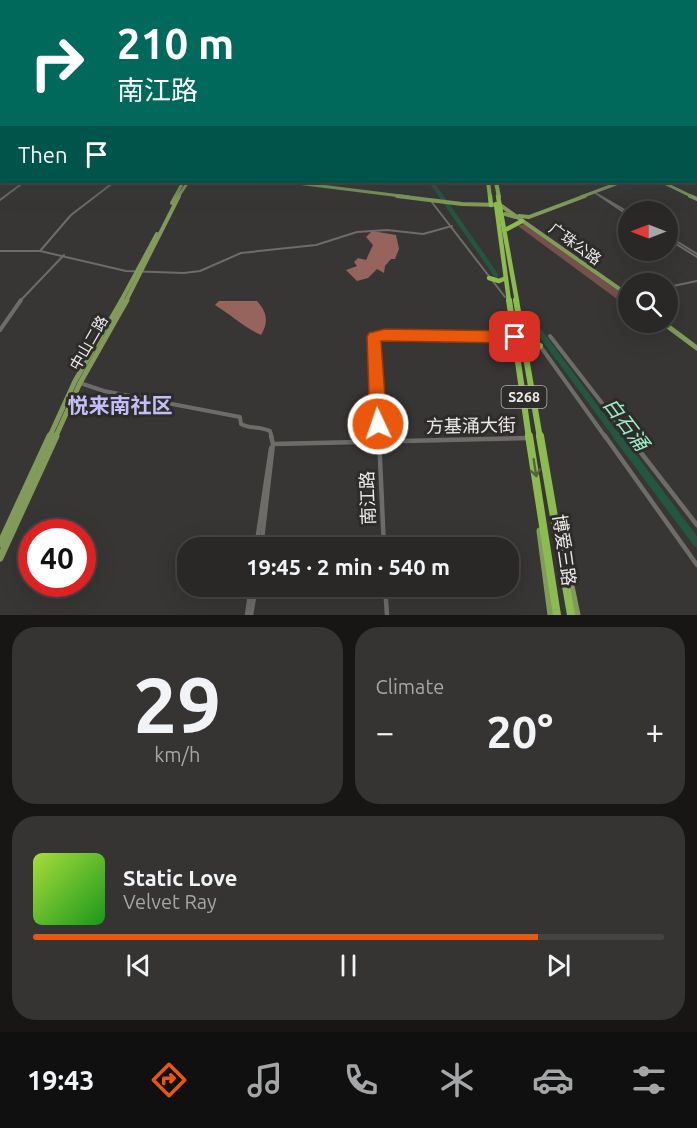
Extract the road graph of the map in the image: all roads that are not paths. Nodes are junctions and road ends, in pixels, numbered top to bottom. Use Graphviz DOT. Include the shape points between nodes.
graph roads {
  1 [pos="23,183"];
  2 [pos="113,183"];
  3 [pos="186,183"];
  4 [pos="186,183"];
  5 [pos="293,183"];
  6 [pos="301,183"];
  7 [pos="494,183"];
  8 [pos="494,183"];
  9 [pos="494,183"];
  10 [pos="619,183"];
  11 [pos="624,183"];
  12 [pos="664,183"];
  13 [pos="670,183"];
  14 [pos="324,185"];
  15 [pos="595,193"];
  16 [pos="697,198"];
  17 [pos="0,200"];
  18 [pos="431,201"];
  19 [pos="439,202"];
  20 [pos="171,206"];
  21 [pos="618,208"];
  22 [pos="491,209"];
  23 [pos="504,210"];
  24 [pos="517,215"];
  25 [pos="524,221"];
  26 [pos="451,226"];
  27 [pos="507,229"];
  28 [pos="678,243"];
  29 [pos="0,251"];
  30 [pos="40,251"];
  31 [pos="64,255"];
  32 [pos="697,255"];
  33 [pos="506,256"];
  34 [pos="510,271"];
  35 [pos="140,272"];
  36 [pos="489,278"];
  37 [pos="504,279"];
  38 [pos="697,281"];
  39 [pos="678,285"];
  40 [pos="618,289"];
  41 [pos="505,297"];
  42 [pos="510,306"];
  43 [pos="523,322"];
  44 [pos="0,330"];
  45 [pos="678,331"];
  46 [pos="678,333"];
  47 [pos="550,336"];
  48 [pos="515,337"];
  49 [pos="540,346"];
  50 [pos="697,346"];
  51 [pos="524,349"];
  52 [pos="77,382"];
  53 [pos="531,438"];
  54 [pos="379,441"];
  55 [pos="273,444"];
  56 [pos="539,489"];
  57 [pos="548,491"];
  58 [pos="697,525"];
  59 [pos="257,537"];
  60 [pos="262,537"];
  61 [pos="383,537"];
  62 [pos="0,544"];
  63 [pos="0,558"];
  64 [pos="697,564"];
  65 [pos="249,597"];
  66 [pos="254,597"];
  67 [pos="386,597"];
  68 [pos="247,615"];
  69 [pos="251,615"];
  70 [pos="387,615"];
  71 [pos="551,615"];
  72 [pos="557,615"];
  73 [pos="571,615"];
  74 [pos="577,615"];
  1 -- 17 [label="street"];
  2 -- 30 [label="street" via="71,215"];
  3 -- 20 [label="main road"];
  4 -- 20 [label="main road"];
  5 -- 14 [label="main road"];
  6 -- 14 [label="main road"];
  7 -- 22 [label="highway"];
  8 -- 23 [label="highway"];
  9 -- 33 [label="highway, S268"];
  10 -- 15 [label="main road"];
  11 -- 15 [label="main road"];
  12 -- 16 [label="main road"];
  13 -- 16 [label="main road"];
  14 -- 18 [label="main road"];
  14 -- 19 [label="main road"];
  15 -- 21 [label="street"];
  15 -- 24 [label="main road" via="529,217"];
  15 -- 25 [label="main road"];
  18 -- 19 [label="main road"];
  18 -- 26 [label="street"];
  19 -- 22 [label="main road"];
  20 -- 35 [label="main road, 中山二路"];
  22 -- 23 [label="main road"];
  22 -- 23 [label="main road"];
  22 -- 37 [label="highway"];
  23 -- 24 [label="main road"];
  23 -- 25 [label="main road, 广珠公路"];
  23 -- 27 [label="highway"];
  24 -- 25 [label="main road"];
  25 -- 27 [label="highway"];
  25 -- 40 [label="main road, 广珠公路"];
  26 -- 35 [label="street" via="423,234 357,232 315,245 241,253 201,271"];
  26 -- 36 [label="street"];
  27 -- 34 [label="highway"];
  28 -- 32 [label="street"];
  29 -- 30 [label="street"];
  30 -- 31 [label="street"];
  31 -- 35 [label="street"];
  31 -- 44 [label="street" via="22,298"];
  33 -- 34 [label="highway, 博爱三路 / S268"];
  33 -- 37 [label="highway, 博爱三路 / S268"];
  34 -- 51 [label="highway, 博爱三路 / S268"];
  35 -- 52 [label="main road, 中山二路"];
  36 -- 37 [label="highway"];
  36 -- 41 [label="street"];
  37 -- 41 [label="highway"];
  37 -- 42 [label="highway, 博爱三路 / S268"];
  38 -- 39 [label="street"];
  41 -- 42 [label="highway"];
  42 -- 48 [label="highway, 博爱三路 / S268"];
  43 -- 49 [label="street"];
  45 -- 50 [label="main road"];
  46 -- 50 [label="main road"];
  47 -- 58 [label="street"];
  48 -- 53 [label="highway, 博爱三路 / S268"];
  48 -- 54 [label="street, 南江路" via="374,337"];
  49 -- 51 [label="highway" via="528,344"];
  49 -- 64 [label="street"];
  51 -- 57 [label="highway, 博爱三路 / S268"];
  52 -- 55 [label="street" via="104,391 240,417 246,427 270,431"];
  52 -- 62 [label="main road, 中山二路"];
  52 -- 63 [label="main road, 中山二路"];
  53 -- 54 [label="street, 方基涌大街"];
  53 -- 56 [label="highway, 博爱三路 / S268, one-way"];
  54 -- 55 [label="street, 方基涌大街"];
  54 -- 61 [label="street, 南江路"];
  55 -- 59 [label="street"];
  55 -- 60 [label="street"];
  56 -- 71 [label="main road, 博爱三路"];
  56 -- 72 [label="highway, 博爱三路 / S268"];
  57 -- 73 [label="highway, 博爱三路 / S268"];
  57 -- 74 [label="main road, 博爱三路"];
  65 -- 68 [label="street"];
  66 -- 69 [label="street"];
  67 -- 70 [label="street"];
}
